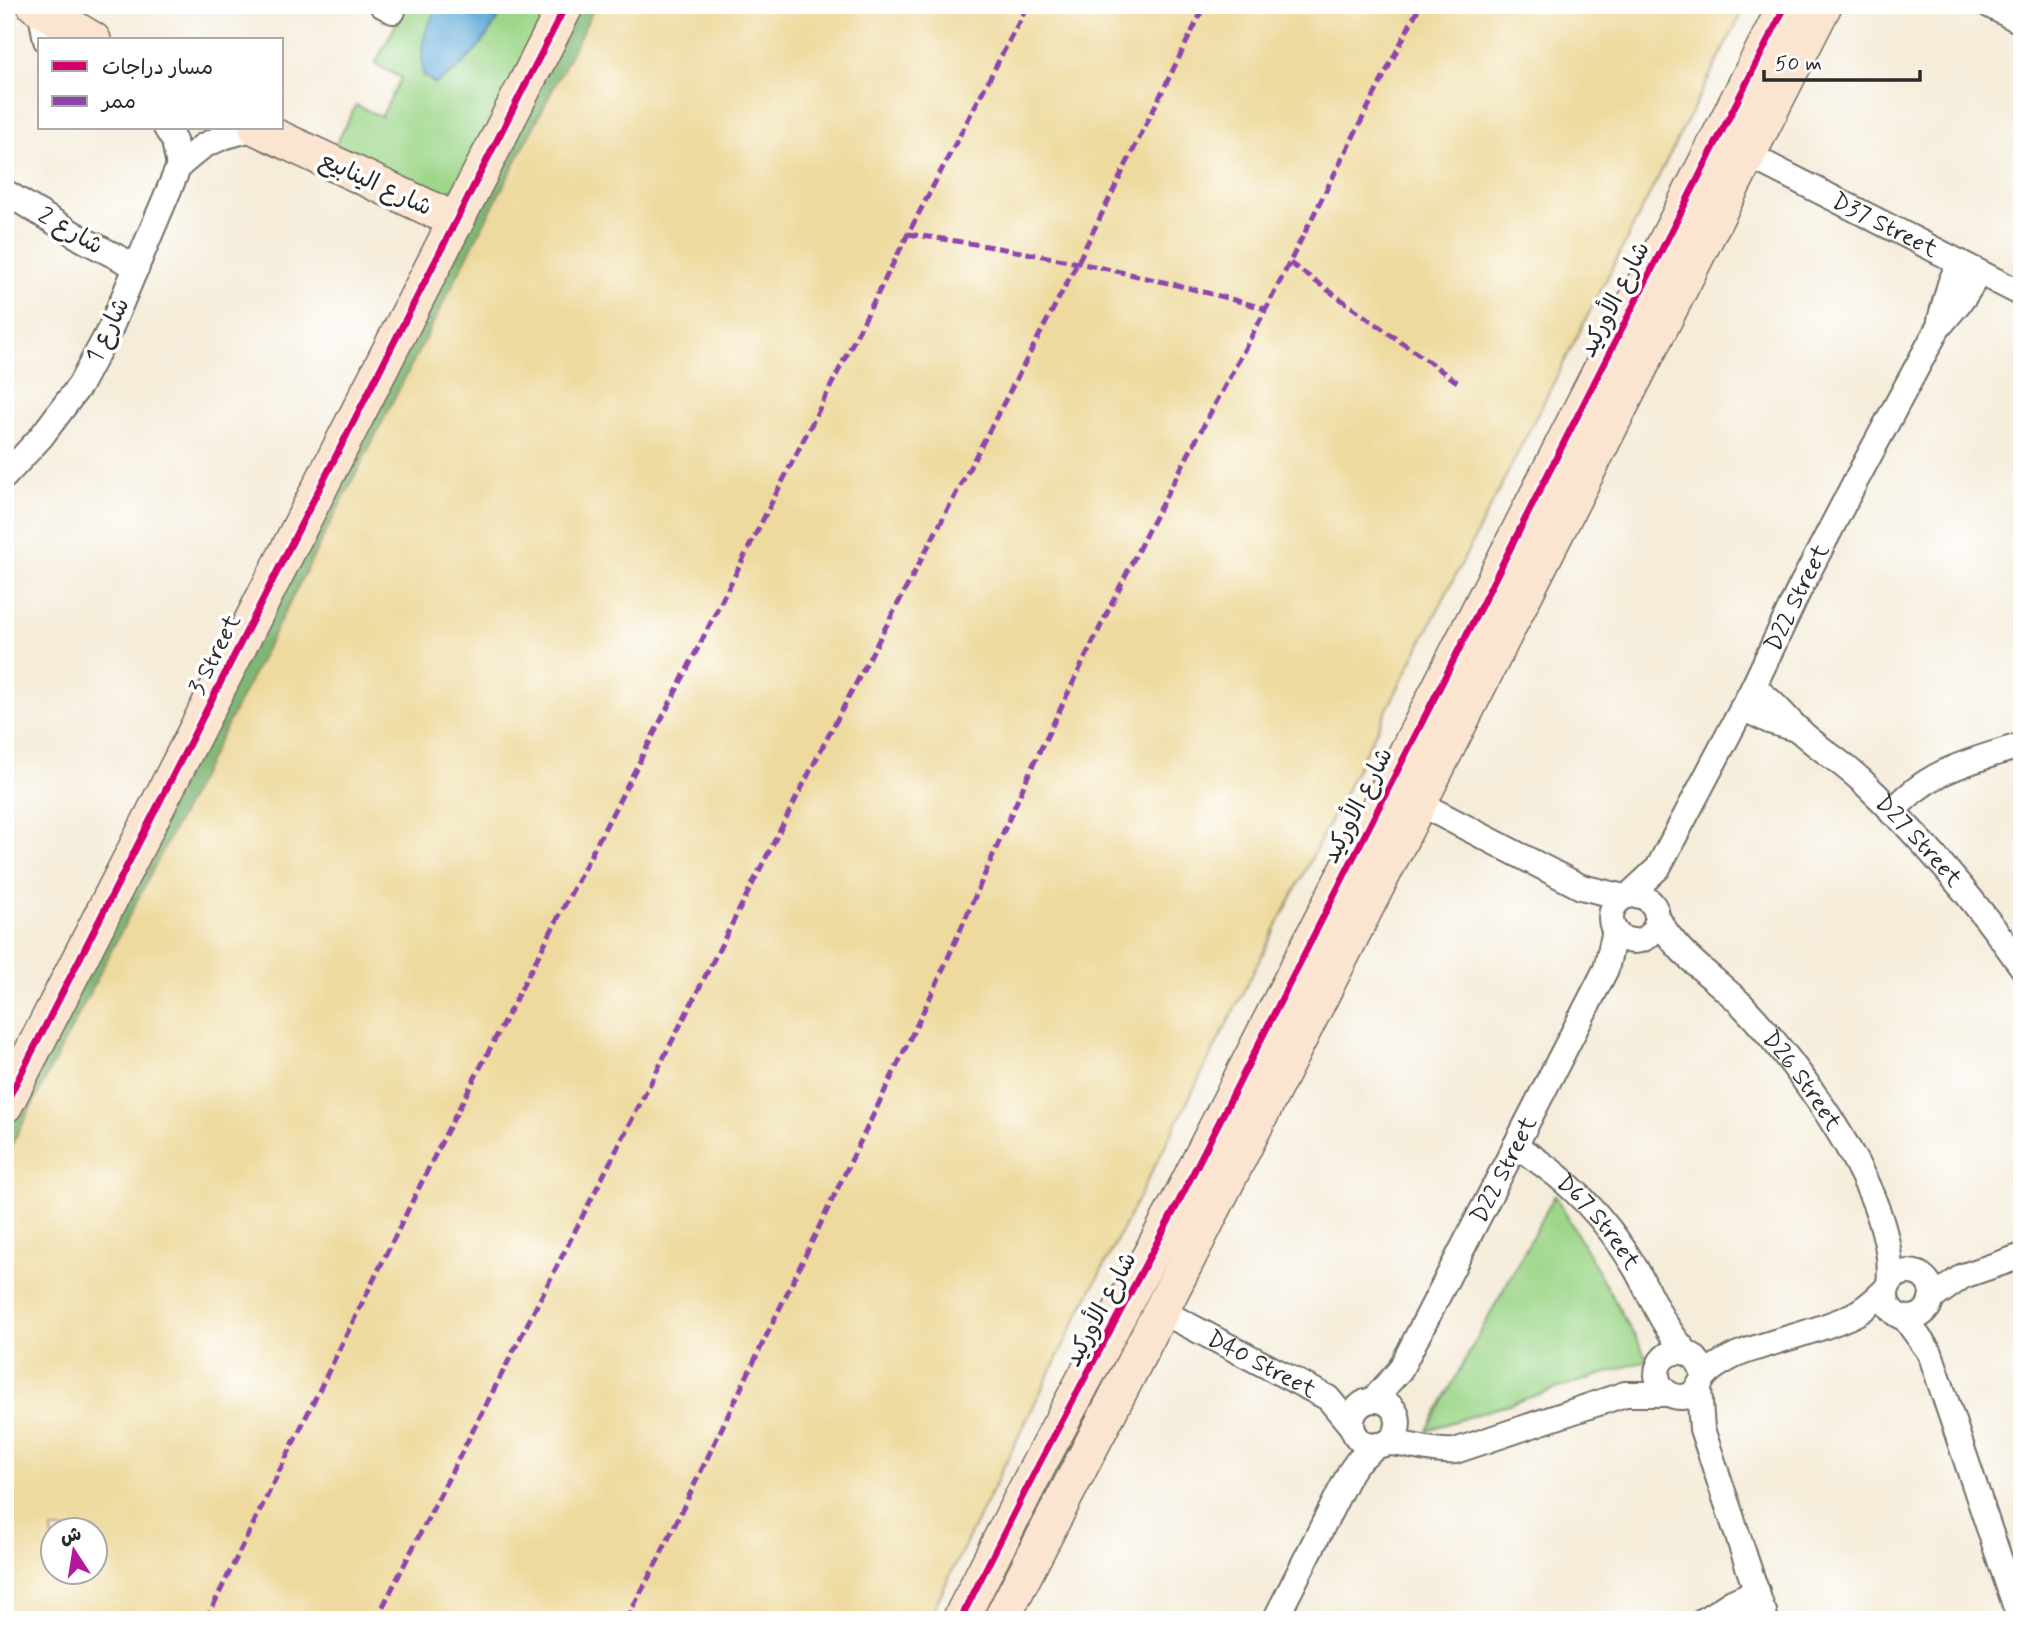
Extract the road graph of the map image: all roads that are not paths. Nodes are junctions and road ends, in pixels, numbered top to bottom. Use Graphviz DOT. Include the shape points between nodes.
graph roads {
  1 [pos="566,5"];
  2 [pos="1786,5"];
  3 [pos="1824,5"];
  4 [pos="1989,5"];
  5 [pos="40,18"];
  6 [pos="2022,22"];
  7 [pos="88,38"];
  8 [pos="1758,59"];
  9 [pos="167,130"];
  10 [pos="249,130"];
  11 [pos="260,130"];
  12 [pos="1748,155"];
  13 [pos="179,166"];
  14 [pos="5,192"];
  15 [pos="457,221"];
  16 [pos="137,267"];
  17 [pos="1969,267"];
  18 [pos="2022,294"];
  19 [pos="5,476"];
  20 [pos="1748,698"];
  21 [pos="2022,745"];
  22 [pos="1403,795"];
  23 [pos="1892,813"];
  24 [pos="1658,868"];
  25 [pos="1581,887"];
  26 [pos="1626,897"];
  27 [pos="1656,913"];
  28 [pos="1613,924"];
  29 [pos="1640,940"];
  30 [pos="1680,950"];
  31 [pos="2022,967"];
  32 [pos="1606,969"];
  33 [pos="5,1105"];
  34 [pos="1515,1146"];
  35 [pos="1177,1205"];
  36 [pos="1887,1239"];
  37 [pos="2022,1256"];
  38 [pos="1918,1274"];
  39 [pos="1963,1276"];
  40 [pos="1888,1286"];
  41 [pos="1915,1310"];
  42 [pos="1161,1311"];
  43 [pos="1853,1315"];
  44 [pos="1660,1318"];
  45 [pos="1689,1353"];
  46 [pos="1735,1356"];
  47 [pos="1660,1364"];
  48 [pos="1687,1389"];
  49 [pos="1625,1394"];
  50 [pos="1328,1398"];
  51 [pos="1381,1421"];
  52 [pos="1353,1430"];
  53 [pos="1350,1472"];
  54 [pos="1762,1608"];
  55 [pos="960,1620"];
  56 [pos="1001,1620"];
  57 [pos="1275,1620"];
  58 [pos="1704,1620"];
  59 [pos="1732,1620"];
  60 [pos="2020,1620"];
  1 -- 15 [label="street, 3 Street"];
  2 -- 8 [label="street, شارع الأوركيد"];
  3 -- 12 [label="street, شارع الأوركيد"];
  4 -- 6 [label="street"];
  5 -- 7 [label="street"];
  8 -- 12 [label="street" via="1762,81 1742,131"];
  8 -- 22 [label="street, شارع الأوركيد"];
  9 -- 13 [label="street"];
  10 -- 13 [label="street, شارع 1" via="203,146"];
  11 -- 15 [label="street, شارع الينابيع"];
  12 -- 17 [label="street, D37 Street"];
  12 -- 22 [label="street, شارع الأوركيد"];
  13 -- 16 [label="street, شارع 1"];
  14 -- 16 [label="street, شارع 2"];
  15 -- 33 [label="street, 3 Street"];
  16 -- 19 [label="street, شارع 1" via="80,385"];
  17 -- 18 [label="street, D37 Street"];
  17 -- 20 [label="street, D22 Street" via="1946,296 1938,327"];
  20 -- 23 [label="street, D27 Street" via="1777,706"];
  20 -- 24 [label="street, D22 Street"];
  21 -- 23 [label="street" via="1930,778"];
  22 -- 25 [label="street"];
  22 -- 35 [label="street, شارع الأوركيد"];
  22 -- 42 [label="street, شارع الأوركيد"];
  23 -- 31 [label="street, D27 Street" via="1969,896"];
  24 -- 26 [label="street, D22 Street"];
  24 -- 27 [label="street, D22 Street"];
  25 -- 26 [label="street"];
  25 -- 28 [label="street"];
  26 -- 27 [label="street" via="1641,896"];
  26 -- 28 [label="street" via="1615,905"];
  27 -- 29 [label="street" via="1652,931"];
  27 -- 30 [label="street, D26 Street"];
  28 -- 29 [label="street" via="1625,939"];
  28 -- 32 [label="street, D22 Street"];
  29 -- 30 [label="street, D26 Street"];
  29 -- 32 [label="street, D22 Street"];
  30 -- 36 [label="street, D26 Street" via="1741,1004 1791,1061 1852,1158"];
  32 -- 34 [label="street, D22 Street"];
  34 -- 44 [label="street, D67 Street" via="1556,1173 1591,1208 1635,1268"];
  34 -- 51 [label="street, D22 Street" via="1401,1370"];
  35 -- 42 [label="street" via="1177,1230 1154,1282 1154,1297"];
  35 -- 55 [label="street, شارع الأوركيد"];
  36 -- 38 [label="street, D26 Street"];
  36 -- 40 [label="street, D26 Street" via="1891,1261"];
  37 -- 39 [label="street"];
  38 -- 39 [label="street"];
  38 -- 40 [label="street" via="1900,1274"];
  38 -- 41 [label="street" via="1931,1289"];
  39 -- 41 [label="street"];
  40 -- 41 [label="street" via="1888,1304"];
  40 -- 43 [label="street"];
  41 -- 43 [label="street"];
  41 -- 60 [label="street"];
  42 -- 50 [label="street, D40 Street"];
  42 -- 56 [label="street, شارع الأوركيد"];
  43 -- 46 [label="street"];
  44 -- 45 [label="street, D67 Street"];
  44 -- 47 [label="street, D67 Street"];
  45 -- 46 [label="street"];
  45 -- 47 [label="street" via="1672,1353"];
  45 -- 48 [label="street" via="1701,1364"];
  46 -- 48 [label="street"];
  47 -- 48 [label="street" via="1659,1382"];
  47 -- 49 [label="street"];
  48 -- 49 [label="street"];
  48 -- 54 [label="street" via="1690,1412 1702,1429"];
  49 -- 51 [label="street" via="1468,1448 1443,1452 1418,1446"];
  50 -- 51 [label="street"];
  50 -- 52 [label="street, D40 Street"];
  51 -- 52 [label="street, D22 Street" via="1355,1412"];
  51 -- 53 [label="street"];
  52 -- 53 [label="street"];
  53 -- 57 [label="street"];
  54 -- 58 [label="street" via="1732,1602"];
  54 -- 59 [label="street"];
}
